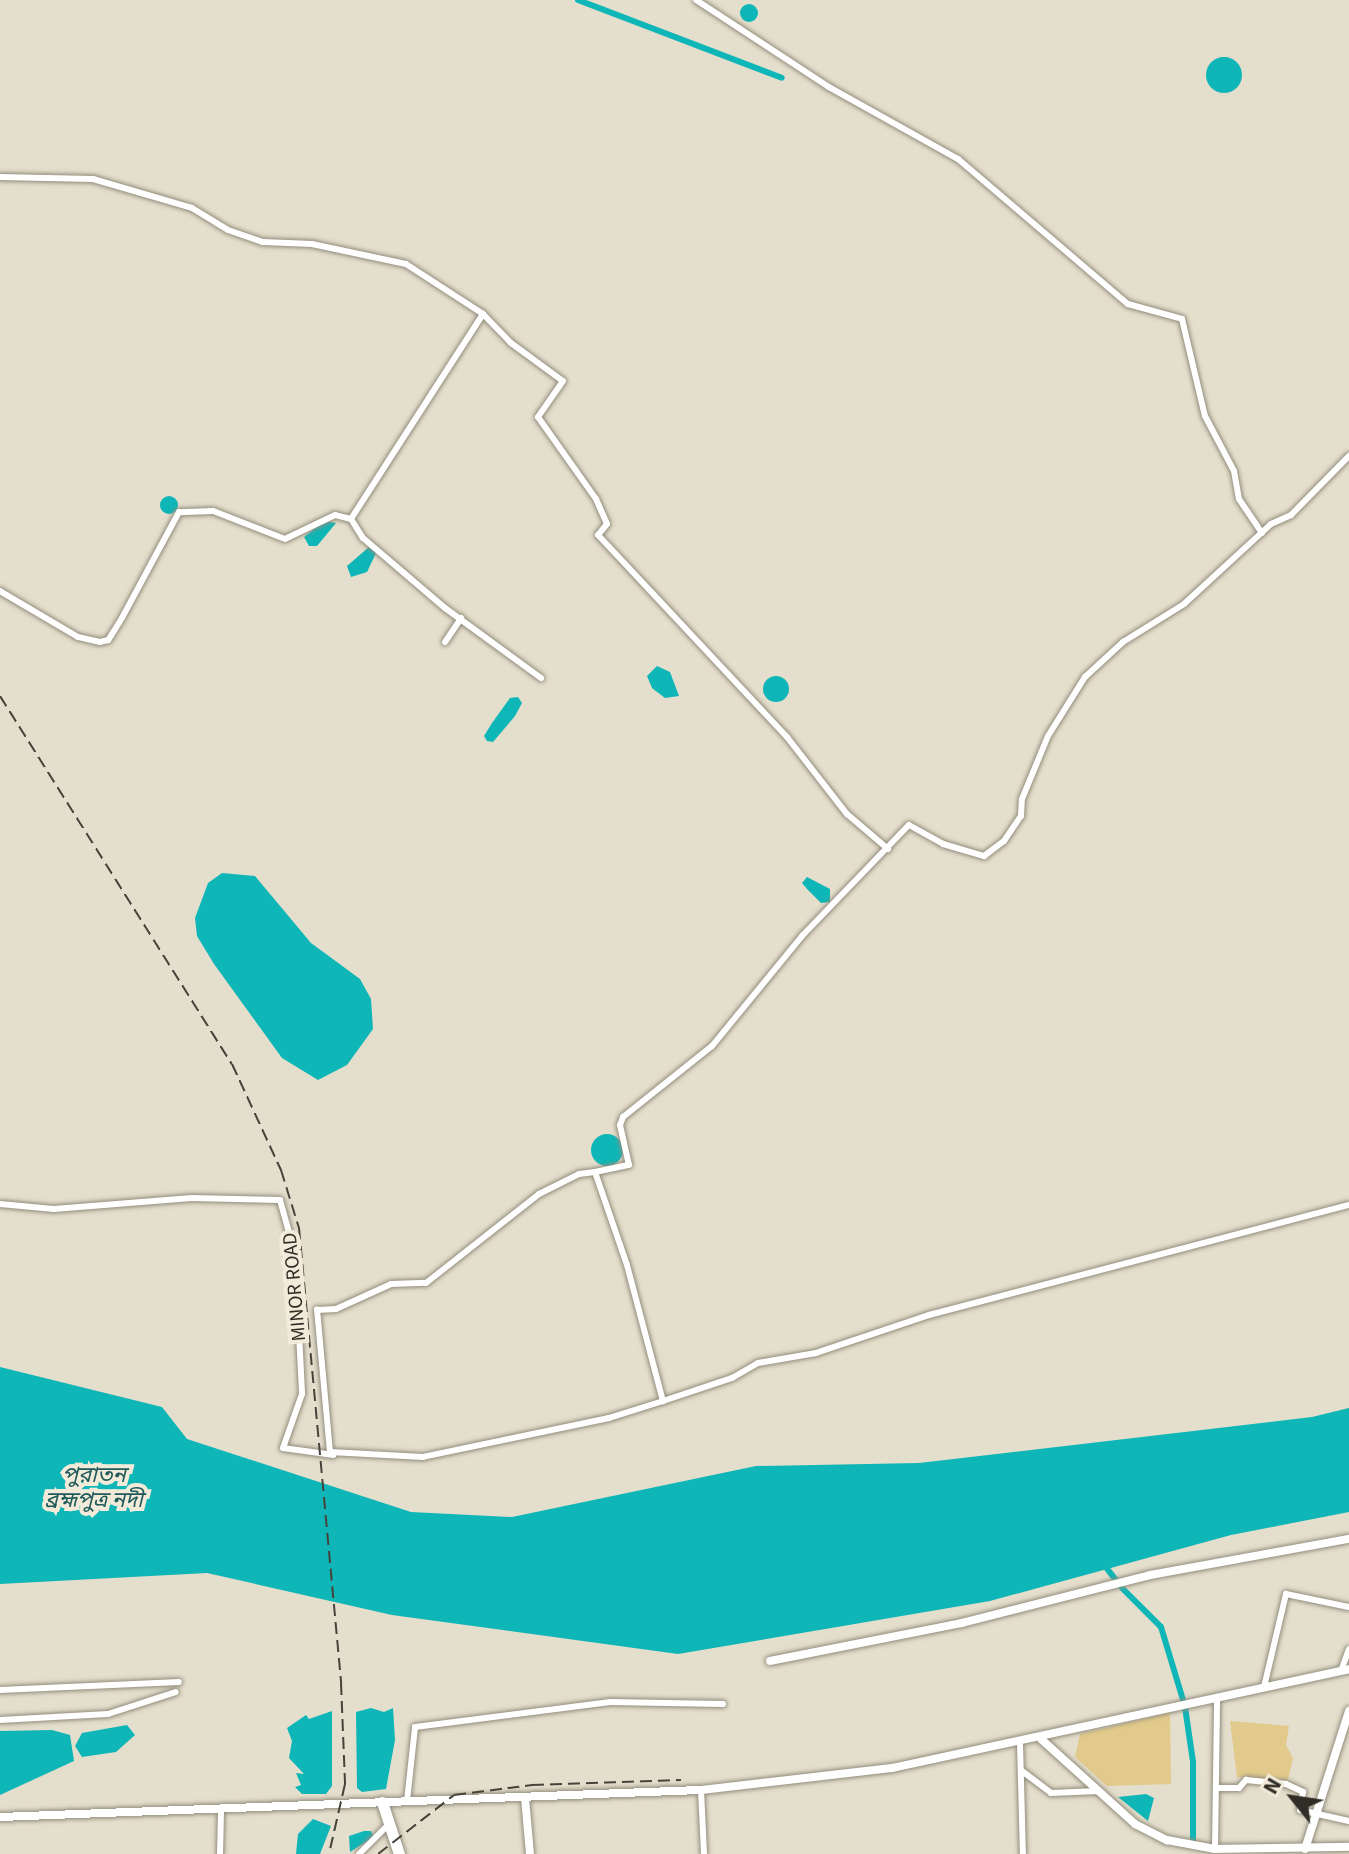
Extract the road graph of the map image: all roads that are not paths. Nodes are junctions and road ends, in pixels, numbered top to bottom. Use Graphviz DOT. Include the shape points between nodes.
graph roads {
  1 [pos="696,0"];
  2 [pos="0,177"];
  3 [pos="483,314"];
  4 [pos="1349,456"];
  5 [pos="351,519"];
  6 [pos="1262,533"];
  7 [pos="0,591"];
  8 [pos="461,618"];
  9 [pos="445,642"];
  10 [pos="541,678"];
  11 [pos="888,849"];
  12 [pos="595,1172"];
  13 [pos="0,1204"];
  14 [pos="1349,1205"];
  15 [pos="663,1401"];
  16 [pos="344,1455"];
  17 [pos="1349,1539"];
  18 [pos="1349,1607"];
  19 [pos="1349,1649"];
  20 [pos="770,1661"];
  21 [pos="1345,1670"];
  22 [pos="179,1682"];
  23 [pos="1264,1689"];
  24 [pos="0,1690"];
  25 [pos="176,1692"];
  26 [pos="1217,1698"];
  27 [pos="723,1704"];
  28 [pos="1349,1711"];
  29 [pos="0,1720"];
  30 [pos="1347,1725"];
  31 [pos="1041,1739"];
  32 [pos="1020,1743"];
  33 [pos="1022,1771"];
  34 [pos="1217,1788"];
  35 [pos="701,1790"];
  36 [pos="1102,1790"];
  37 [pos="525,1798"];
  38 [pos="407,1801"];
  39 [pos="382,1802"];
  40 [pos="221,1812"];
  41 [pos="1316,1815"];
  42 [pos="0,1817"];
  43 [pos="1349,1821"];
  44 [pos="390,1823"];
  45 [pos="1349,1847"];
  46 [pos="1215,1849"];
  47 [pos="1305,1849"];
  48 [pos="1324,1851"];
  49 [pos="220,1854"];
  50 [pos="359,1854"];
  51 [pos="399,1854"];
  52 [pos="530,1854"];
  53 [pos="704,1854"];
  54 [pos="1023,1854"];
  1 -- 6 [label="street" via="829,87 958,159 1128,304 1182,319 1205,416 1234,471 1239,499"];
  2 -- 3 [label="street" via="93,179 192,208 228,230 263,242 312,244 406,264"];
  3 -- 5 [label="street"];
  3 -- 11 [label="street" via="511,343 563,381 538,417 596,499 607,524 598,535 787,737 847,814"];
  4 -- 6 [label="street" via="1291,515"];
  5 -- 7 [label="street" via="335,515 285,539 213,511 179,512 122,618 108,640 100,642 78,637"];
  5 -- 8 [label="street" via="363,538"];
  6 -- 11 [label="street" via="1184,604 1123,642 1085,677 1048,736 1022,799 1021,816 993,850 984,856 964,851 909,825"];
  8 -- 9 [label="street"];
  8 -- 10 [label="street"];
  11 -- 12 [label="street" via="802,936 712,1046 620,1120 629,1165"];
  12 -- 15 [label="street" via="627,1265"];
  12 -- 16 [label="street" via="539,1194 426,1283 391,1284 336,1309 317,1310 326,1432 330,1452"];
  13 -- 16 [label="street, MINOR ROAD" via="54,1209 192,1198 280,1200 295,1254 302,1394 283,1448"];
  14 -- 15 [label="street" via="929,1315 816,1353 758,1363 732,1378"];
  15 -- 16 [label="street" via="609,1418 423,1457"];
  17 -- 20 [label="main road" via="1150,1575 962,1623"];
  18 -- 23 [label="street" via="1286,1594"];
  19 -- 21 [label="street"];
  21 -- 23 [label="main road"];
  22 -- 24 [label="street"];
  23 -- 26 [label="main road"];
  25 -- 29 [label="street" via="108,1714"];
  26 -- 31 [label="main road"];
  26 -- 34 [label="street"];
  27 -- 38 [label="street" via="610,1702 415,1727"];
  28 -- 30 [label="main road"];
  30 -- 41 [label="main road"];
  31 -- 32 [label="main road"];
  31 -- 36 [label="main road"];
  32 -- 33 [label="street"];
  32 -- 35 [label="main road" via="892,1768"];
  33 -- 36 [label="street" via="1051,1793"];
  33 -- 54 [label="street"];
  34 -- 41 [label="street" via="1239,1788 1246,1780 1286,1784 1303,1792 1300,1810"];
  34 -- 46 [label="street"];
  35 -- 37 [label="main road"];
  35 -- 53 [label="street"];
  36 -- 46 [label="main road" via="1143,1829 1179,1844"];
  37 -- 38 [label="main road"];
  37 -- 52 [label="main road"];
  38 -- 39 [label="main road"];
  39 -- 40 [label="main road"];
  39 -- 44 [label="highway"];
  40 -- 42 [label="main road"];
  40 -- 49 [label="street"];
  41 -- 43 [label="street"];
  41 -- 47 [label="main road"];
  44 -- 50 [label="street"];
  44 -- 51 [label="highway"];
  45 -- 48 [label="main road"];
  46 -- 47 [label="main road"];
  47 -- 48 [label="main road"];
}
